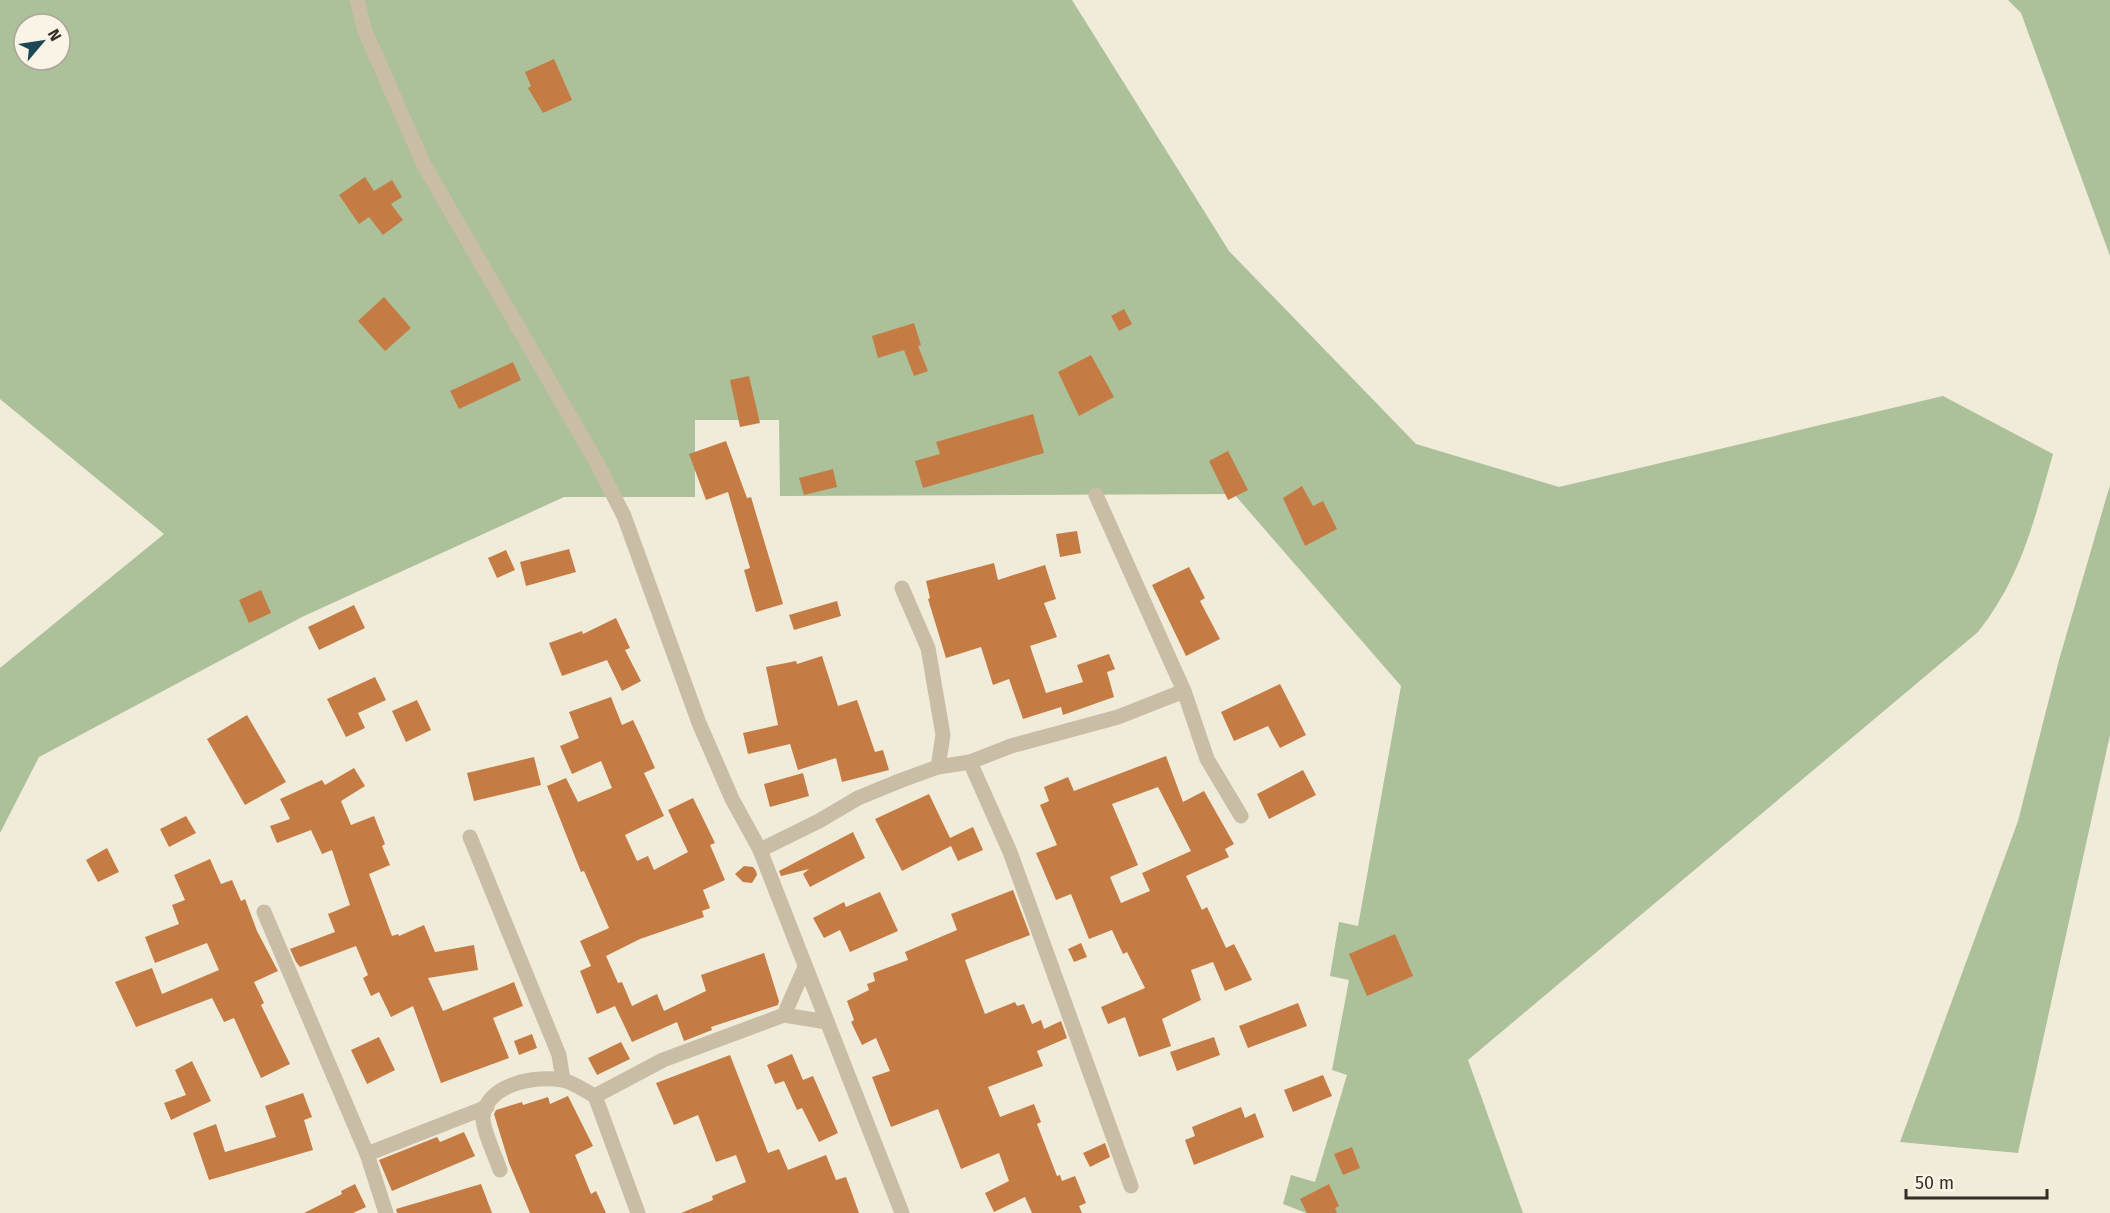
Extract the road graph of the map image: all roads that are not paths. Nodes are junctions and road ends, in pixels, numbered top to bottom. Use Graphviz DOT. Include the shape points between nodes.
graph roads {
  1 [pos="357,0"];
  2 [pos="1096,495"];
  3 [pos="902,588"];
  4 [pos="1184,691"];
  5 [pos="970,762"];
  6 [pos="938,767"];
  7 [pos="1240,816"];
  8 [pos="470,837"];
  9 [pos="760,850"];
  10 [pos="264,912"];
  11 [pos="805,967"];
  12 [pos="784,1015"];
  13 [pos="827,1022"];
  14 [pos="563,1080"];
  15 [pos="595,1096"];
  16 [pos="486,1107"];
  17 [pos="367,1154"];
  18 [pos="500,1170"];
  19 [pos="1131,1186"];
  20 [pos="386,1213"];
  21 [pos="638,1213"];
  22 [pos="902,1213"];
  1 -- 9 [label="street" via="365,31 424,165 624,516 699,723 732,799"];
  2 -- 4 [label="street"];
  3 -- 6 [label="street" via="928,648 944,735"];
  4 -- 5 [label="street" via="1118,717 1011,746"];
  4 -- 7 [label="street" via="1207,759"];
  5 -- 6 [label="street"];
  5 -- 19 [label="street" via="1014,862"];
  6 -- 9 [label="street" via="858,798"];
  8 -- 14 [label="street" via="559,1055"];
  9 -- 11 [label="street"];
  10 -- 17 [label="street"];
  11 -- 12 [label="street"];
  11 -- 13 [label="street"];
  12 -- 13 [label="street"];
  12 -- 15 [label="street" via="663,1059"];
  13 -- 22 [label="street"];
  14 -- 15 [label="street"];
  14 -- 16 [label="street" via="525,1080 504,1088"];
  15 -- 21 [label="street"];
  16 -- 17 [label="street"];
  16 -- 18 [label="street" via="483,1119"];
  17 -- 20 [label="street"];
}
